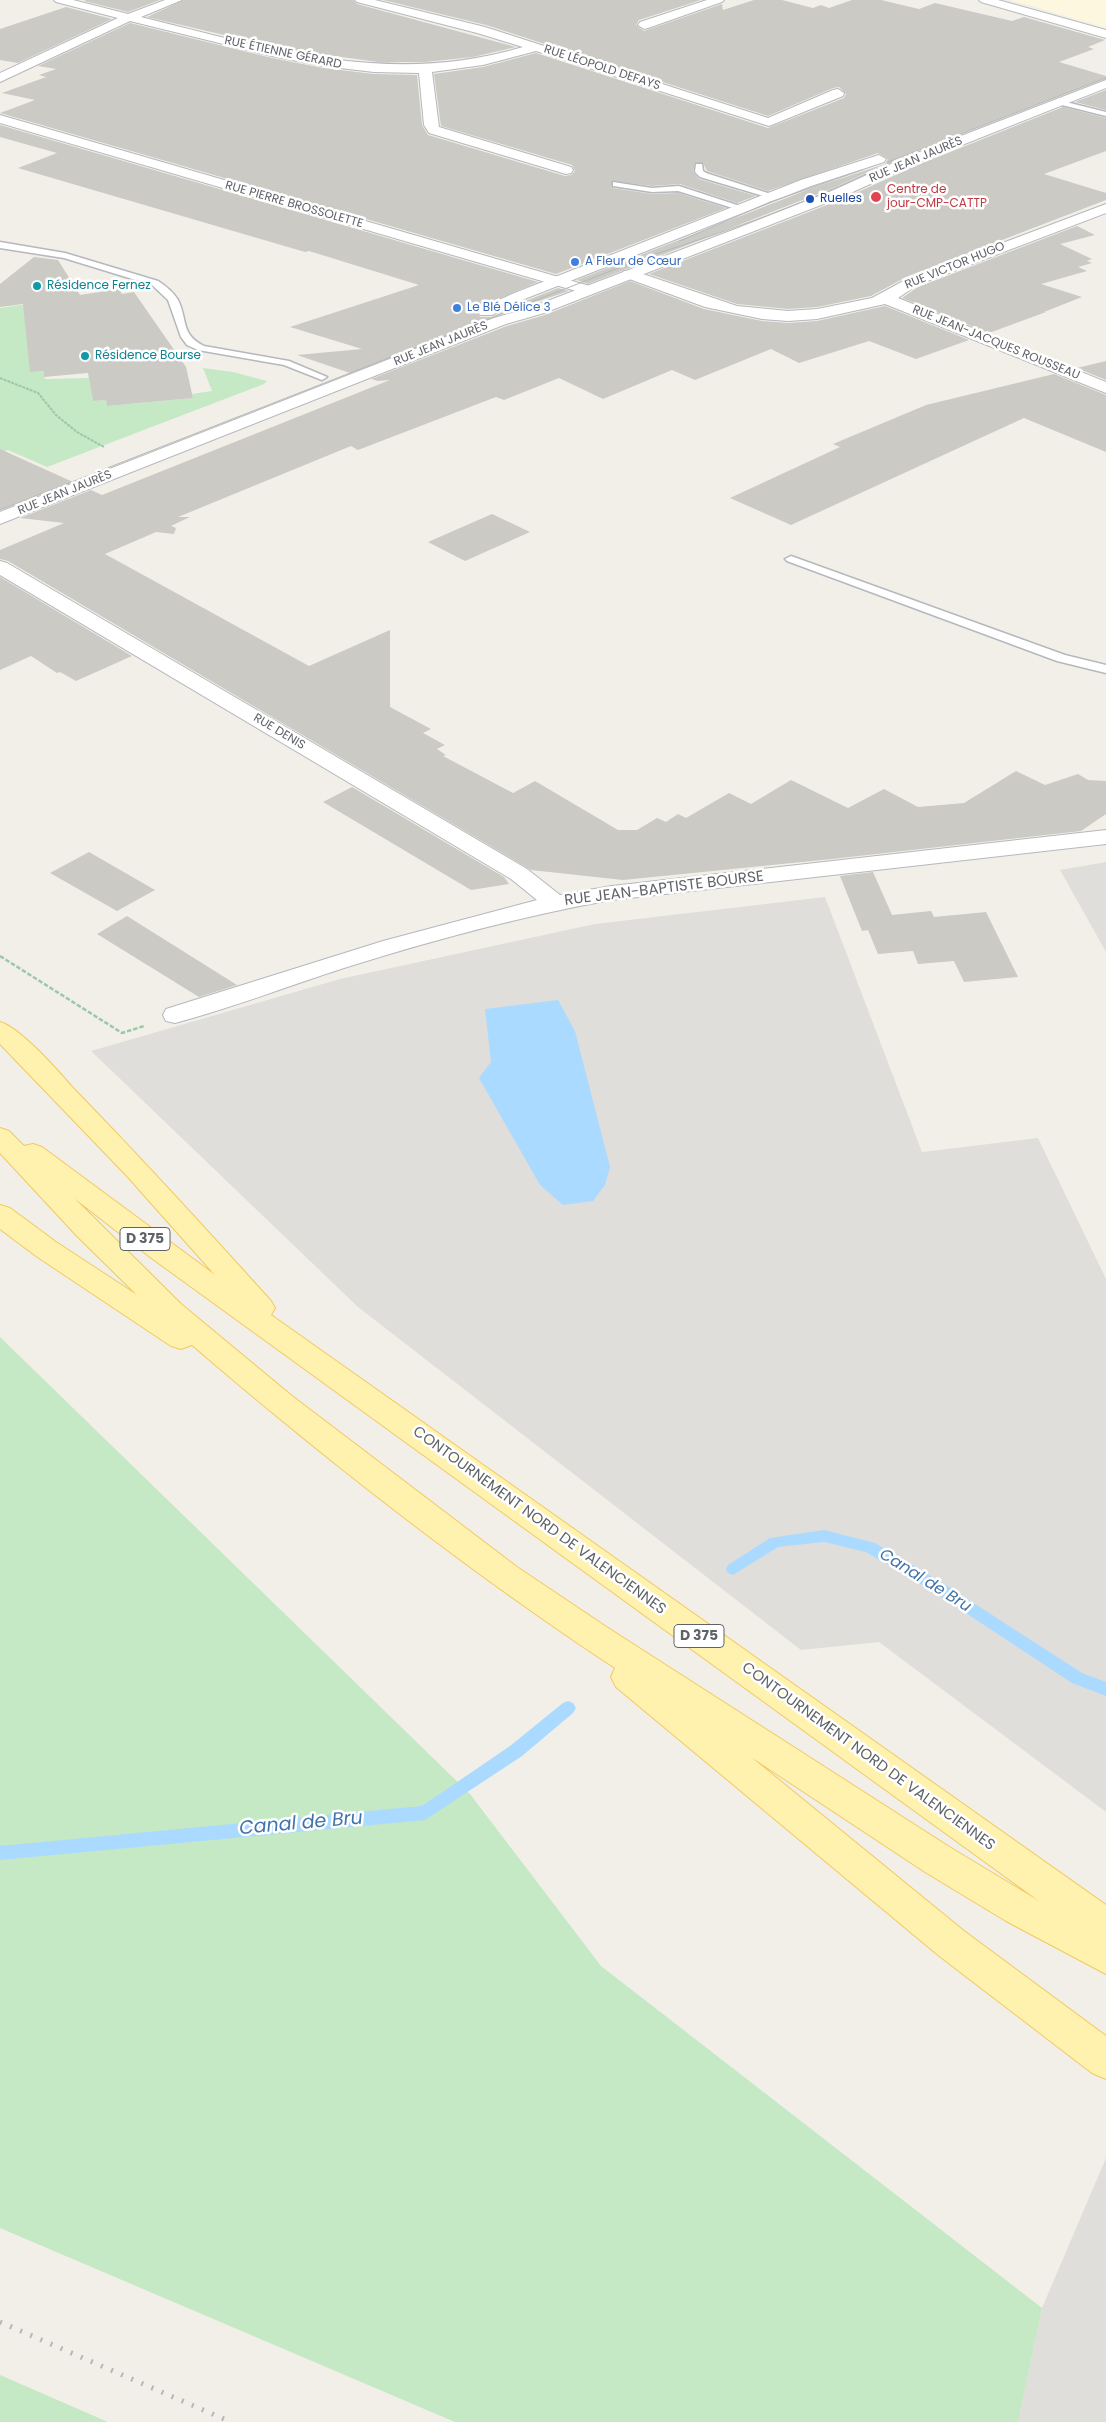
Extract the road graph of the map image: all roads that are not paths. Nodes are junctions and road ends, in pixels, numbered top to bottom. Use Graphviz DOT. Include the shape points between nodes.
graph roads {
  1 [pos="60,0"];
  2 [pos="176,0"];
  3 [pos="361,0"];
  4 [pos="718,0"];
  5 [pos="985,0"];
  6 [pos="668,2"];
  7 [pos="692,9"];
  8 [pos="128,18"];
  9 [pos="644,25"];
  10 [pos="1106,34"];
  11 [pos="538,47"];
  12 [pos="425,69"];
  13 [pos="0,78"];
  14 [pos="1104,78"];
  15 [pos="838,93"];
  16 [pos="1061,102"];
  17 [pos="1106,114"];
  18 [pos="0,119"];
  19 [pos="699,166"];
  20 [pos="566,170"];
  21 [pos="709,177"];
  22 [pos="616,184"];
  23 [pos="678,188"];
  24 [pos="773,196"];
  25 [pos="742,208"];
  26 [pos="1106,208"];
  27 [pos="0,245"];
  28 [pos="629,274"];
  29 [pos="556,281"];
  30 [pos="588,290"];
  31 [pos="885,298"];
  32 [pos="322,377"];
  33 [pos="1106,388"];
  34 [pos="0,502"];
  35 [pos="0,518"];
  36 [pos="791,560"];
  37 [pos="0,567"];
  38 [pos="1106,669"];
  39 [pos="1106,837"];
  40 [pos="555,903"];
  41 [pos="175,1015"];
  42 [pos="0,1030"];
  43 [pos="0,1128"];
  44 [pos="0,1137"];
  45 [pos="0,1216"];
  46 [pos="294,1344"];
  47 [pos="281,1404"];
  48 [pos="506,1576"];
  49 [pos="1106,1926"];
  50 [pos="1106,1956"];
  51 [pos="1106,2060"];
  1 -- 8 [label="street, RUE ÉTIENNE GÉRARD"];
  2 -- 8 [label="street"];
  3 -- 11 [label="street, RUE LÉOPOLD DEFAYS"];
  4 -- 7 [label="street"];
  5 -- 10 [label="street"];
  6 -- 7 [label="street"];
  7 -- 9 [label="street"];
  8 -- 12 [label="street, RUE ÉTIENNE GÉRARD" via="314,61 368,68"];
  8 -- 13 [label="street"];
  11 -- 12 [label="street, RUE ÉTIENNE GÉRARD" via="471,63"];
  11 -- 15 [label="street, RUE LÉOPOLD DEFAYS" via="769,122"];
  12 -- 20 [label="street" via="434,130"];
  14 -- 16 [label="street, RUE JEAN JAURÈS"];
  14 -- 24 [label="street, RUE JEAN JAURÈS"];
  16 -- 17 [label="lane"];
  16 -- 28 [label="street, RUE JEAN JAURÈS"];
  18 -- 29 [label="street, RUE PIERRE BROSSOLETTE"];
  19 -- 21 [label="lane" via="699,172"];
  21 -- 23 [label="lane"];
  21 -- 24 [label="lane"];
  22 -- 23 [label="lane" via="645,190"];
  23 -- 25 [label="lane"];
  24 -- 25 [label="street, RUE JEAN JAURÈS"];
  25 -- 29 [label="street, RUE JEAN JAURÈS"];
  26 -- 31 [label="street, RUE VICTOR HUGO" via="912,282"];
  27 -- 32 [label="lane" via="65,256 156,283 166,289 174,301 183,337 195,346 286,363"];
  28 -- 30 [label="street, RUE JEAN JAURÈS"];
  28 -- 31 [label="street, RUE VICTOR HUGO" via="722,308 754,315 812,315"];
  29 -- 30 [label="street, RUE PIERRE BROSSOLETTE"];
  29 -- 32 [label="street, RUE JEAN JAURÈS"];
  30 -- 35 [label="street, RUE JEAN JAURÈS"];
  31 -- 33 [label="street, RUE JEAN-JACQUES ROUSSEAU"];
  32 -- 34 [label="street, RUE JEAN JAURÈS"];
  36 -- 38 [label="lane" via="1060,658"];
  37 -- 40 [label="street, RUE DENIS" via="520,874"];
  39 -- 40 [label="street, RUE JEAN-BAPTISTE BOURSE" via="612,892"];
  40 -- 41 [label="street, RUE JEAN-BAPTISTE BOURSE" via="429,936"];
  42 -- 46 [label="main road" via="130,1163"];
  43 -- 46 [label="main road, CONTOURNEMENT NORD DE VALENCIENNES / D 375" via="160,1250"];
  44 -- 47 [label="main road" via="150,1291"];
  45 -- 47 [label="main road"];
  46 -- 49 [label="main road, CONTOURNEMENT NORD DE VALENCIENNES / D 375"];
  47 -- 48 [label="main road"];
  48 -- 50 [label="main road" via="938,1860"];
  48 -- 51 [label="main road" via="951,1943"];
}
